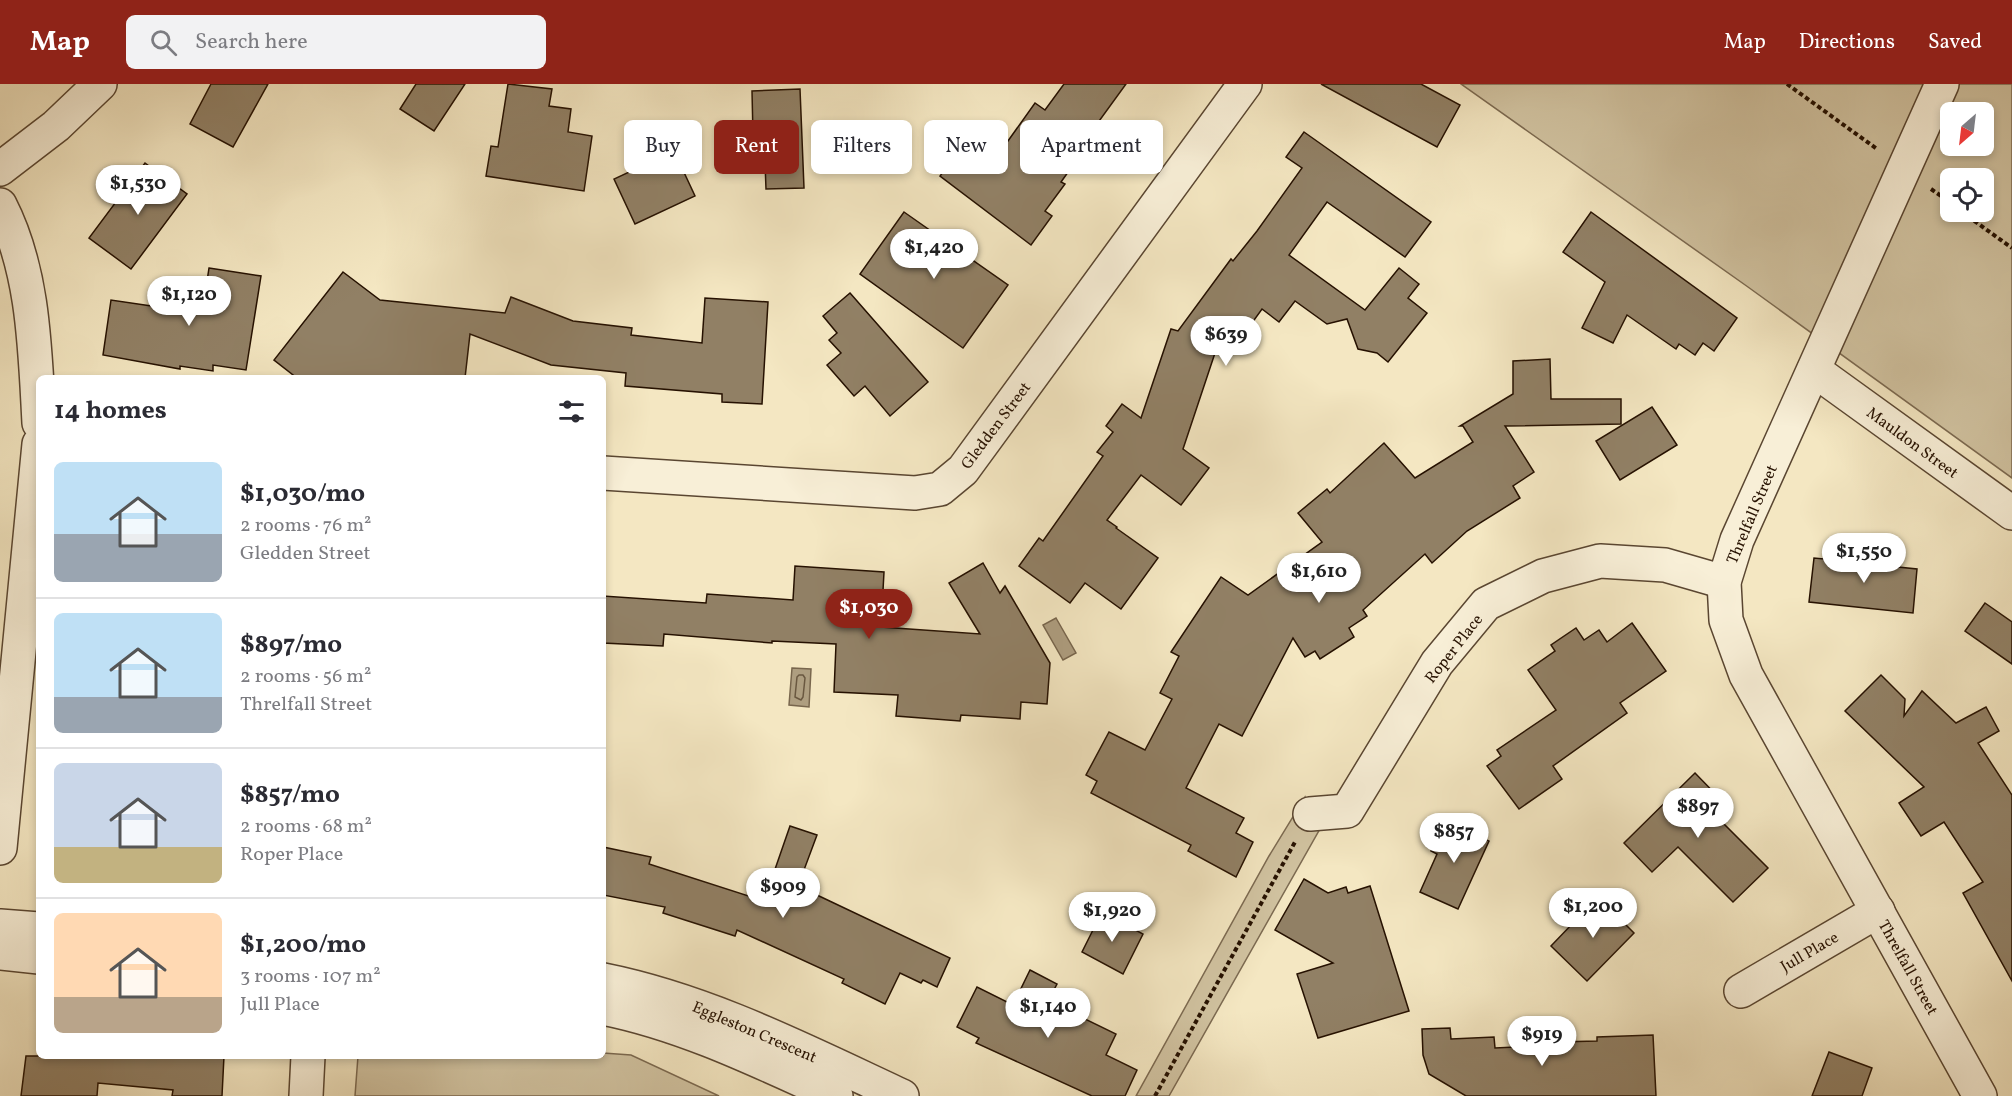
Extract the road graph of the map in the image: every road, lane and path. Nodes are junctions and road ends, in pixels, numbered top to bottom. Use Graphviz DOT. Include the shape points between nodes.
graph roads {
  1 [pos="100,84"];
  2 [pos="1245,84"];
  3 [pos="1787,84"];
  4 [pos="1942,84"];
  5 [pos="0,169"];
  6 [pos="1904,169"];
  7 [pos="1940,195"];
  8 [pos="0,205"];
  9 [pos="1976,222"];
  10 [pos="2012,248"];
  11 [pos="1814,370"];
  12 [pos="36,376"];
  13 [pos="606,473"];
  14 [pos="36,475"];
  15 [pos="2012,513"];
  16 [pos="1724,582"];
  17 [pos="1310,814"];
  18 [pos="0,848"];
  19 [pos="1878,911"];
  20 [pos="0,926"];
  21 [pos="36,929"];
  22 [pos="0,953"];
  23 [pos="36,957"];
  24 [pos="606,981"];
  25 [pos="1741,991"];
  26 [pos="606,1009"];
  27 [pos="308,1059"];
  28 [pos="306,1096"];
  29 [pos="836,1096"];
  30 [pos="902,1096"];
  31 [pos="1155,1096"];
  32 [pos="1980,1096"];
  1 -- 5 [label="street" via="56,126"];
  2 -- 13 [label="street, Gledden Street" via="963,470 940,489 915,493"];
  3 -- 6 [label="path"];
  4 -- 6 [label="street, Threlfall Street"];
  6 -- 7 [label="path"];
  6 -- 11 [label="street, Threlfall Street"];
  8 -- 12 [label="street" via="22,265"];
  9 -- 10 [label="path"];
  11 -- 15 [label="street, Mauldon Street"];
  11 -- 16 [label="street, Threlfall Street" via="1737,540"];
  14 -- 18 [label="street"];
  16 -- 17 [label="street, Roper Place" via="1665,565 1600,561 1543,576 1486,604 1437,663 1347,811"];
  16 -- 19 [label="street, Threlfall Street" via="1726,620 1746,675"];
  17 -- 31 [label="path"];
  19 -- 25 [label="street, Jull Place"];
  19 -- 32 [label="street, Threlfall Street"];
  20 -- 21 [label="street"];
  22 -- 23 [label="street"];
  24 -- 30 [label="street, Eggleston Crescent" via="692,1003"];
  26 -- 29 [label="street, Eggleston Crescent" via="683,1030"];
  27 -- 28 [label="street"];
}
